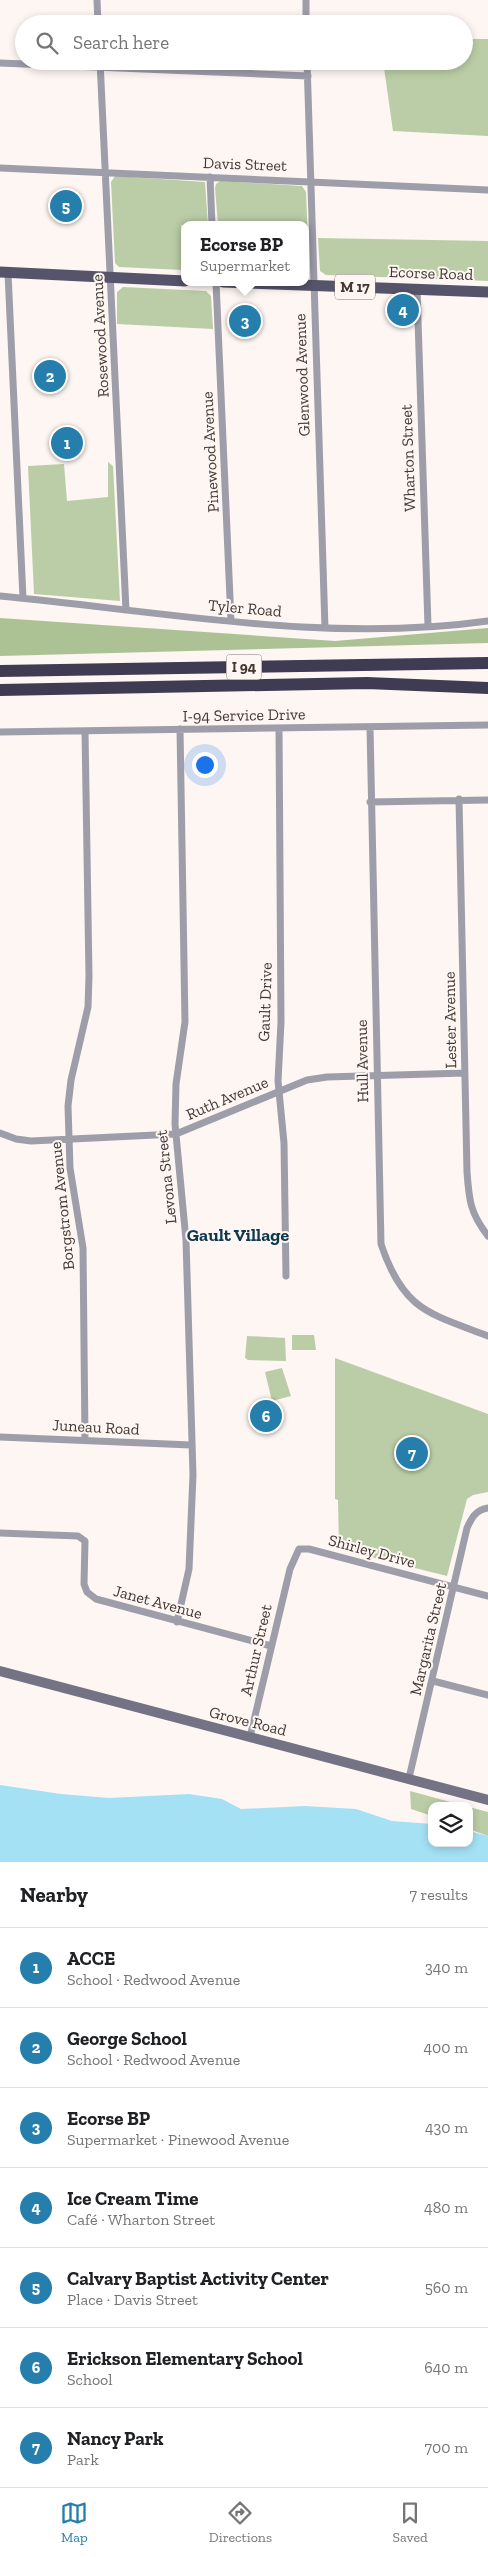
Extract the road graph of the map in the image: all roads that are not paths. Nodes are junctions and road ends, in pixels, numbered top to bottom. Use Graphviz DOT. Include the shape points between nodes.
graph roads {
  1 [pos="97,0"];
  2 [pos="306,0"];
  3 [pos="98,15"];
  4 [pos="306,15"];
  5 [pos="0,63"];
  6 [pos="15,63"];
  7 [pos="100,70"];
  8 [pos="204,70"];
  9 [pos="308,70"];
  10 [pos="308,76"];
  11 [pos="0,168"];
  12 [pos="106,172"];
  13 [pos="210,177"];
  14 [pos="311,181"];
  15 [pos="488,190"];
  16 [pos="212,221"];
  17 [pos="4,273"];
  18 [pos="111,278"];
  19 [pos="181,281"];
  20 [pos="309,285"];
  21 [pos="314,285"];
  22 [pos="216,286"];
  23 [pos="417,289"];
  24 [pos="488,292"];
  25 [pos="0,596"];
  26 [pos="23,598"];
  27 [pos="126,610"];
  28 [pos="231,621"];
  29 [pos="488,621"];
  30 [pos="428,626"];
  31 [pos="325,628"];
  32 [pos="488,663"];
  33 [pos="0,671"];
  34 [pos="488,688"];
  35 [pos="0,690"];
  36 [pos="488,725"];
  37 [pos="370,727"];
  38 [pos="278,728"];
  39 [pos="180,729"];
  40 [pos="85,731"];
  41 [pos="0,732"];
  42 [pos="459,800"];
  43 [pos="488,800"];
  44 [pos="370,802"];
  45 [pos="465,1073"];
  46 [pos="376,1076"];
  47 [pos="278,1091"];
  48 [pos="0,1133"];
  49 [pos="176,1134"];
  50 [pos="68,1139"];
  51 [pos="488,1236"];
  52 [pos="286,1276"];
  53 [pos="488,1336"];
  54 [pos="0,1437"];
  55 [pos="85,1440"];
  56 [pos="191,1445"];
  57 [pos="488,1508"];
  58 [pos="0,1533"];
  59 [pos="290,1569"];
  60 [pos="454,1587"];
  61 [pos="488,1596"];
  62 [pos="177,1622"];
  63 [pos="271,1646"];
  64 [pos="0,1671"];
  65 [pos="433,1681"];
  66 [pos="488,1695"];
  67 [pos="250,1737"];
  68 [pos="409,1778"];
  69 [pos="488,1800"];
  1 -- 3 [label="street"];
  2 -- 4 [label="street"];
  5 -- 6 [label="street"];
  7 -- 12 [label="street, Rosewood Avenue"];
  8 -- 10 [label="street"];
  9 -- 10 [label="street, Glenwood Avenue"];
  10 -- 14 [label="street, Glenwood Avenue"];
  11 -- 12 [label="street, Davis Street"];
  12 -- 13 [label="street, Davis Street"];
  12 -- 18 [label="street, Rosewood Avenue"];
  13 -- 14 [label="street, Davis Street"];
  13 -- 16 [label="street"];
  14 -- 15 [label="street, Davis Street"];
  14 -- 21 [label="street, Glenwood Avenue"];
  17 -- 18 [label="main road"];
  17 -- 26 [label="street"];
  18 -- 19 [label="main road"];
  18 -- 27 [label="street, Rosewood Avenue"];
  20 -- 21 [label="main road, Ecorse Road / M 17"];
  21 -- 23 [label="main road, Ecorse Road / M 17"];
  21 -- 31 [label="street, Glenwood Avenue"];
  22 -- 28 [label="street, Pinewood Avenue"];
  23 -- 24 [label="main road, Ecorse Road / M 17"];
  23 -- 30 [label="street, Wharton Street"];
  25 -- 26 [label="street, Tyler Road"];
  26 -- 27 [label="street, Tyler Road"];
  27 -- 28 [label="street, Tyler Road"];
  28 -- 31 [label="street, Tyler Road"];
  29 -- 30 [label="street, Tyler Road"];
  30 -- 31 [label="street, Tyler Road"];
  32 -- 33 [label="highway, I 94"];
  34 -- 35 [label="highway, I 94" via="367,683"];
  36 -- 37 [label="street, I-94 Service Drive"];
  37 -- 38 [label="street, I-94 Service Drive"];
  37 -- 44 [label="street, Hull Avenue"];
  38 -- 39 [label="street, I-94 Service Drive"];
  38 -- 47 [label="street, Gault Drive" via="281,953"];
  39 -- 40 [label="street, I-94 Service Drive"];
  39 -- 49 [label="street, Levona Street" via="185,1022 176,1084"];
  40 -- 41 [label="street, I-94 Service Drive"];
  40 -- 50 [label="street, Borgstrom Avenue" via="89,992 71,1080"];
  42 -- 43 [label="street"];
  42 -- 44 [label="street"];
  42 -- 45 [label="street, Lester Avenue"];
  44 -- 46 [label="street, Hull Avenue"];
  45 -- 46 [label="street, Ruth Avenue"];
  45 -- 51 [label="street, Lester Avenue" via="470,1204"];
  46 -- 47 [label="street, Ruth Avenue" via="307,1080"];
  46 -- 53 [label="street, Hull Avenue" via="381,1244 390,1271 403,1290 435,1316"];
  47 -- 49 [label="street, Ruth Avenue"];
  47 -- 52 [label="street, Gault Drive" via="284,1151"];
  48 -- 50 [label="street, Ruth Avenue" via="16,1139"];
  49 -- 50 [label="street, Ruth Avenue"];
  49 -- 56 [label="street, Levona Street" via="186,1240"];
  50 -- 55 [label="street, Borgstrom Avenue" via="83,1248"];
  54 -- 55 [label="street, Juneau Road"];
  55 -- 56 [label="street, Juneau Road"];
  56 -- 62 [label="street, Levona Street" via="193,1500 188,1570"];
  57 -- 60 [label="street, Margarita Street" via="471,1518"];
  58 -- 62 [label="street, Janet Avenue" via="78,1536 85,1541 84,1584 87,1592 112,1605"];
  59 -- 60 [label="street, Shirley Drive" via="299,1549 309,1549"];
  59 -- 63 [label="street, Arthur Street"];
  60 -- 61 [label="street, Shirley Drive"];
  60 -- 65 [label="street, Margarita Street"];
  62 -- 63 [label="street, Janet Avenue"];
  63 -- 67 [label="street, Arthur Street"];
  64 -- 67 [label="main road, Grove Road"];
  65 -- 66 [label="street"];
  65 -- 68 [label="street, Margarita Street"];
  67 -- 68 [label="main road, Grove Road"];
  68 -- 69 [label="main road, Grove Road"];
}
